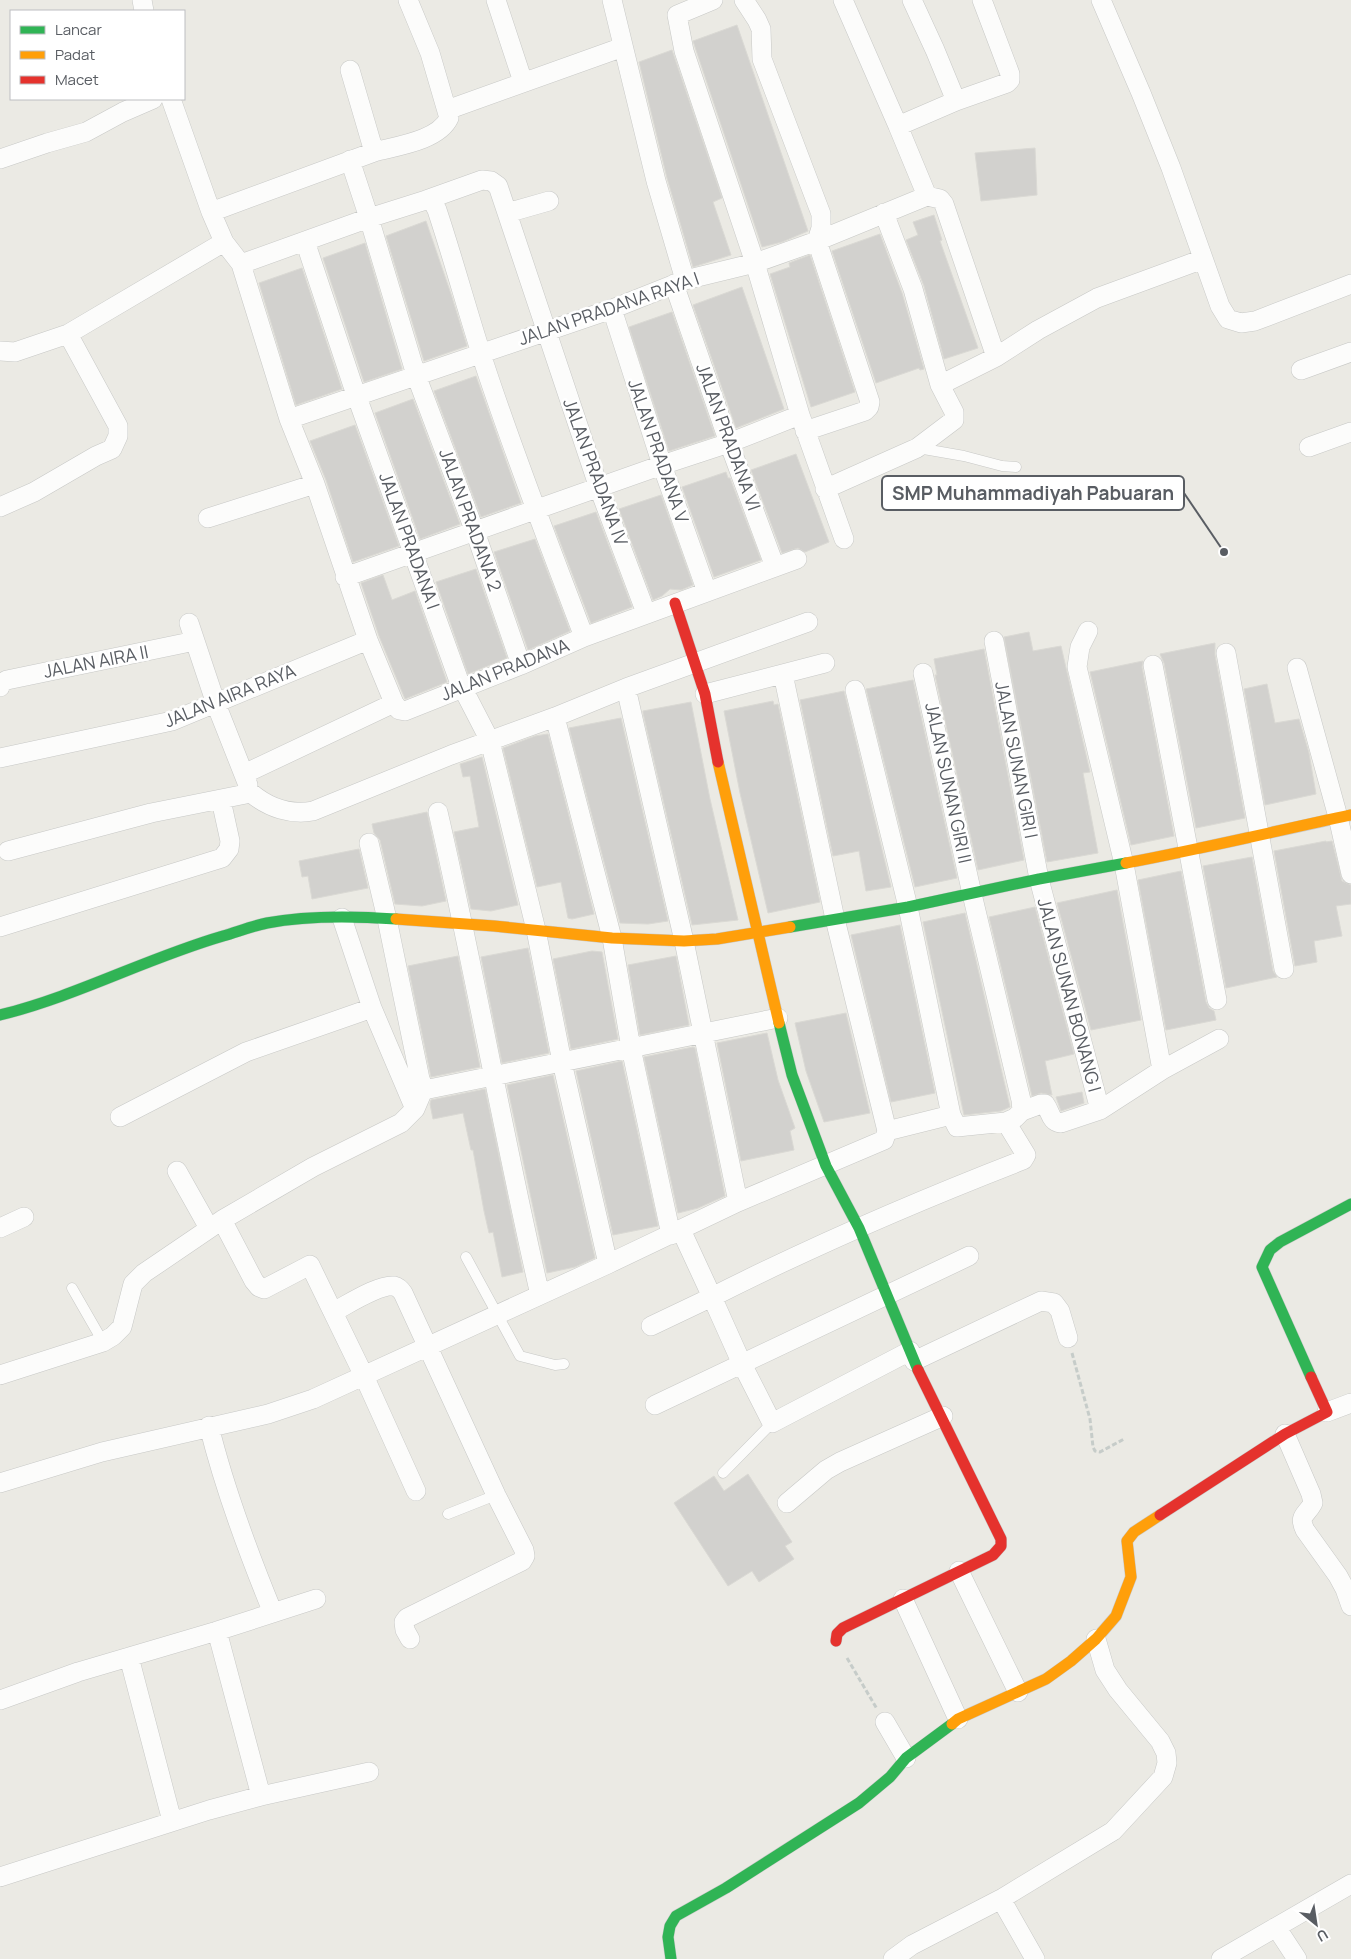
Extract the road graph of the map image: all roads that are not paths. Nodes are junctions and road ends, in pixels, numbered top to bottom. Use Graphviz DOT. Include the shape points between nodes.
graph roads {
  1 [pos="408,0"];
  2 [pos="496,0"];
  3 [pos="612,0"];
  4 [pos="713,0"];
  5 [pos="744,0"];
  6 [pos="843,0"];
  7 [pos="912,0"];
  8 [pos="982,0"];
  9 [pos="1102,0"];
  10 [pos="623,46"];
  11 [pos="350,70"];
  12 [pos="522,82"];
  13 [pos="148,100"];
  14 [pos="171,100"];
  15 [pos="956,102"];
  16 [pos="120,105"];
  17 [pos="447,110"];
  18 [pos="898,126"];
  19 [pos="374,152"];
  20 [pos="0,159"];
  21 [pos="350,160"];
  22 [pos="927,196"];
  23 [pos="426,200"];
  24 [pos="549,201"];
  25 [pos="211,212"];
  26 [pos="507,213"];
  27 [pos="884,214"];
  28 [pos="369,218"];
  29 [pos="305,241"];
  30 [pos="817,241"];
  31 [pos="224,242"];
  32 [pos="1203,259"];
  33 [pos="755,263"];
  34 [pos="241,264"];
  35 [pos="680,282"];
  36 [pos="1351,284"];
  37 [pos="612,309"];
  38 [pos="546,331"];
  39 [pos="68,334"];
  40 [pos="0,351"];
  41 [pos="481,352"];
  42 [pos="1351,352"];
  43 [pos="996,357"];
  44 [pos="1301,370"];
  45 [pos="416,375"];
  46 [pos="940,385"];
  47 [pos="356,395"];
  48 [pos="290,419"];
  49 [pos="802,423"];
  50 [pos="1351,432"];
  51 [pos="729,443"];
  52 [pos="1309,447"];
  53 [pos="917,448"];
  54 [pos="662,465"];
  55 [pos="1016,467"];
  56 [pos="315,484"];
  57 [pos="599,488"];
  58 [pos="825,489"];
  59 [pos="0,507"];
  60 [pos="536,510"];
  61 [pos="208,518"];
  62 [pos="474,531"];
  63 [pos="844,539"];
  64 [pos="412,552"];
  65 [pos="797,559"];
  66 [pos="775,567"];
  67 [pos="345,577"];
  68 [pos="707,592"];
  69 [pos="675,603"];
  70 [pos="646,613"];
  71 [pos="808,622"];
  72 [pos="189,623"];
  73 [pos="1088,631"];
  74 [pos="584,637"];
  75 [pos="368,640"];
  76 [pos="994,640"];
  77 [pos="195,642"];
  78 [pos="1226,653"];
  79 [pos="824,663"];
  80 [pos="695,664"];
  81 [pos="521,665"];
  82 [pos="1152,665"];
  83 [pos="1297,668"];
  84 [pos="923,673"];
  85 [pos="783,674"];
  86 [pos="0,687"];
  87 [pos="462,687"];
  88 [pos="626,688"];
  89 [pos="855,690"];
  90 [pos="705,694"];
  91 [pos="216,704"];
  92 [pos="394,704"];
  93 [pos="555,717"];
  94 [pos="490,742"];
  95 [pos="0,758"];
  96 [pos="244,774"];
  97 [pos="251,793"];
  98 [pos="221,800"];
  99 [pos="438,812"];
  100 [pos="1345,816"];
  101 [pos="1259,834"];
  102 [pos="369,843"];
  103 [pos="8,850"];
  104 [pos="1189,851"];
  105 [pos="1124,864"];
  106 [pos="1351,874"];
  107 [pos="1039,879"];
  108 [pos="972,894"];
  109 [pos="908,907"];
  110 [pos="342,918"];
  111 [pos="387,919"];
  112 [pos="835,919"];
  113 [pos="464,925"];
  114 [pos="0,927"];
  115 [pos="536,930"];
  116 [pos="758,933"];
  117 [pos="612,938"];
  118 [pos="684,941"];
  119 [pos="1284,969"];
  120 [pos="1217,1000"];
  121 [pos="372,1008"];
  122 [pos="0,1015"];
  123 [pos="778,1018"];
  124 [pos="703,1034"];
  125 [pos="1219,1039"];
  126 [pos="632,1048"];
  127 [pos="562,1062"];
  128 [pos="1162,1070"];
  129 [pos="493,1076"];
  130 [pos="424,1088"];
  131 [pos="415,1109"];
  132 [pos="1100,1110"];
  133 [pos="1022,1111"];
  134 [pos="951,1115"];
  135 [pos="120,1117"];
  136 [pos="1006,1122"];
  137 [pos="887,1131"];
  138 [pos="826,1166"];
  139 [pos="177,1171"];
  140 [pos="738,1202"];
  141 [pos="1351,1204"];
  142 [pos="24,1216"];
  143 [pos="216,1224"];
  144 [pos="0,1228"];
  145 [pos="859,1228"];
  146 [pos="676,1232"];
  147 [pos="969,1256"];
  148 [pos="466,1257"];
  149 [pos="608,1264"];
  150 [pos="72,1288"];
  151 [pos="887,1294"];
  152 [pos="540,1295"];
  153 [pos="712,1297"];
  154 [pos="333,1312"];
  155 [pos="496,1315"];
  156 [pos="651,1326"];
  157 [pos="1068,1338"];
  158 [pos="103,1342"];
  159 [pos="429,1346"];
  160 [pos="912,1356"];
  161 [pos="564,1364"];
  162 [pos="742,1364"];
  163 [pos="0,1375"];
  164 [pos="364,1376"];
  165 [pos="1351,1403"];
  166 [pos="655,1405"];
  167 [pos="1327,1412"];
  168 [pos="942,1416"];
  169 [pos="772,1423"];
  170 [pos="209,1426"];
  171 [pos="1285,1434"];
  172 [pos="723,1473"];
  173 [pos="0,1484"];
  174 [pos="416,1492"];
  175 [pos="496,1495"];
  176 [pos="787,1503"];
  177 [pos="448,1514"];
  178 [pos="959,1571"];
  179 [pos="316,1599"];
  180 [pos="903,1599"];
  181 [pos="1351,1606"];
  182 [pos="273,1614"];
  183 [pos="217,1632"];
  184 [pos="410,1639"];
  185 [pos="1096,1639"];
  186 [pos="836,1641"];
  187 [pos="129,1658"];
  188 [pos="1018,1692"];
  189 [pos="0,1700"];
  190 [pos="958,1720"];
  191 [pos="885,1722"];
  192 [pos="906,1758"];
  193 [pos="369,1772"];
  194 [pos="261,1796"];
  195 [pos="172,1821"];
  196 [pos="0,1877"];
  197 [pos="1351,1884"];
  198 [pos="1001,1899"];
  199 [pos="1276,1927"];
  200 [pos="671,1959"];
  201 [pos="893,1959"];
  202 [pos="1035,1959"];
  203 [pos="1221,1959"];
  204 [pos="1297,1959"];
  1 -- 17 [label="street" via="430,53"];
  2 -- 12 [label="street"];
  3 -- 10 [label="street, JALAN PRADANA VI"];
  4 -- 33 [label="street" via="677,15 679,28"];
  5 -- 30 [label="street" via="761,29 762,59 821,214"];
  6 -- 18 [label="street"];
  7 -- 15 [label="street"];
  8 -- 15 [label="street" via="1010,80 1007,84"];
  9 -- 32 [label="street" via="1141,93"];
  10 -- 12 [label="street"];
  10 -- 35 [label="street, JALAN PRADANA VI"];
  11 -- 19 [label="street"];
  12 -- 17 [label="street"];
  13 -- 16 [label="street"];
  14 -- 25 [label="street"];
  15 -- 18 [label="street"];
  16 -- 20 [label="street" via="86,132"];
  17 -- 19 [label="street" via="446,126 431,136"];
  18 -- 22 [label="street"];
  19 -- 21 [label="street"];
  21 -- 25 [label="street"];
  21 -- 28 [label="street, JALAN PRADANA 2"];
  22 -- 27 [label="street, JALAN PRADANA RAYA I"];
  22 -- 43 [label="street" via="940,199 944,204"];
  23 -- 26 [label="street, JALAN PRADANA IV" via="482,180 491,181 498,186"];
  23 -- 28 [label="street"];
  23 -- 41 [label="street" via="433,202 437,210"];
  24 -- 26 [label="street"];
  25 -- 31 [label="street"];
  26 -- 38 [label="street, JALAN PRADANA IV"];
  27 -- 30 [label="street, JALAN PRADANA RAYA I"];
  27 -- 46 [label="street" via="913,288"];
  28 -- 29 [label="street"];
  28 -- 45 [label="street, JALAN PRADANA 2"];
  29 -- 34 [label="street"];
  29 -- 47 [label="street, JALAN PRADANA I"];
  30 -- 33 [label="street, JALAN PRADANA RAYA I"];
  30 -- 49 [label="street" via="870,402 865,412"];
  31 -- 34 [label="street"];
  31 -- 39 [label="street"];
  32 -- 36 [label="street" via="1228,320 1241,323 1255,322"];
  32 -- 43 [label="street" via="1097,298"];
  33 -- 35 [label="street, JALAN PRADANA RAYA I"];
  33 -- 49 [label="street"];
  34 -- 48 [label="street"];
  35 -- 37 [label="street, JALAN PRADANA RAYA I"];
  35 -- 51 [label="street, JALAN PRADANA VI"];
  37 -- 38 [label="street, JALAN PRADANA RAYA I"];
  37 -- 54 [label="street, JALAN PRADANA V"];
  38 -- 41 [label="street, JALAN PRADANA RAYA I"];
  38 -- 57 [label="street, JALAN PRADANA IV"];
  39 -- 40 [label="street" via="15,352"];
  39 -- 59 [label="street" via="118,426 118,436 112,449"];
  41 -- 45 [label="street, JALAN PRADANA RAYA I"];
  41 -- 60 [label="street"];
  42 -- 44 [label="street"];
  43 -- 46 [label="street"];
  45 -- 47 [label="street, JALAN PRADANA RAYA I"];
  45 -- 62 [label="street, JALAN PRADANA 2"];
  46 -- 53 [label="street" via="954,412 954,420"];
  47 -- 48 [label="street, JALAN PRADANA RAYA I"];
  47 -- 64 [label="street, JALAN PRADANA I"];
  48 -- 56 [label="street"];
  49 -- 51 [label="street"];
  49 -- 58 [label="street"];
  50 -- 52 [label="street"];
  51 -- 54 [label="street"];
  51 -- 66 [label="street, JALAN PRADANA VI"];
  53 -- 55 [label="lane"];
  53 -- 58 [label="street"];
  54 -- 57 [label="street"];
  54 -- 68 [label="street, JALAN PRADANA V"];
  56 -- 61 [label="street"];
  56 -- 67 [label="street"];
  57 -- 60 [label="street"];
  57 -- 70 [label="street, JALAN PRADANA IV"];
  58 -- 63 [label="street"];
  60 -- 62 [label="street"];
  60 -- 74 [label="street"];
  62 -- 64 [label="street"];
  62 -- 81 [label="street, JALAN PRADANA 2"];
  64 -- 67 [label="street"];
  64 -- 87 [label="street, JALAN PRADANA I"];
  65 -- 66 [label="street"];
  66 -- 68 [label="street, JALAN PRADANA"];
  67 -- 75 [label="street"];
  68 -- 69 [label="street, JALAN PRADANA"];
  69 -- 70 [label="street, JALAN PRADANA"];
  69 -- 80 [label="street"];
  70 -- 74 [label="street, JALAN PRADANA"];
  71 -- 80 [label="street"];
  72 -- 77 [label="street"];
  73 -- 105 [label="street" via="1080,647 1077,667"];
  74 -- 81 [label="street, JALAN PRADANA"];
  75 -- 91 [label="street, JALAN AIRA RAYA"];
  75 -- 92 [label="street"];
  76 -- 107 [label="street, JALAN SUNAN GIRI I"];
  77 -- 86 [label="street, JALAN AIRA II" via="7,680"];
  77 -- 91 [label="street"];
  78 -- 101 [label="street"];
  79 -- 85 [label="street"];
  80 -- 88 [label="street"];
  80 -- 90 [label="street"];
  81 -- 87 [label="street, JALAN PRADANA"];
  82 -- 104 [label="street"];
  83 -- 100 [label="street"];
  84 -- 108 [label="street, JALAN SUNAN GIRI II"];
  85 -- 90 [label="street"];
  85 -- 112 [label="street"];
  87 -- 92 [label="street, JALAN PRADANA" via="405,711"];
  87 -- 94 [label="street, JALAN PRADANA I"];
  88 -- 93 [label="street"];
  88 -- 118 [label="street"];
  89 -- 109 [label="street"];
  90 -- 116 [label="street" via="725,796"];
  91 -- 95 [label="street, JALAN AIRA RAYA" via="172,722"];
  91 -- 96 [label="street"];
  92 -- 96 [label="street"];
  93 -- 94 [label="street"];
  93 -- 117 [label="street"];
  94 -- 97 [label="street" via="313,811 290,813 261,801"];
  94 -- 115 [label="street, JALAN PRADANA I"];
  96 -- 97 [label="street"];
  97 -- 98 [label="street"];
  98 -- 103 [label="street" via="151,813"];
  98 -- 114 [label="street" via="230,841 229,849 222,858"];
  99 -- 113 [label="street"];
  100 -- 101 [label="street"];
  100 -- 106 [label="street"];
  101 -- 104 [label="street"];
  101 -- 119 [label="street"];
  102 -- 111 [label="street"];
  104 -- 105 [label="street"];
  104 -- 120 [label="street"];
  105 -- 107 [label="street"];
  105 -- 128 [label="street"];
  107 -- 108 [label="street"];
  107 -- 132 [label="street, JALAN SUNAN BONANG I"];
  108 -- 109 [label="street"];
  108 -- 133 [label="street, JALAN SUNAN GIRI II"];
  109 -- 112 [label="street"];
  109 -- 134 [label="street"];
  110 -- 111 [label="street"];
  110 -- 121 [label="street"];
  110 -- 122 [label="street" via="266,923 189,946 61,997"];
  111 -- 113 [label="street"];
  111 -- 130 [label="street"];
  112 -- 116 [label="street"];
  112 -- 137 [label="street"];
  113 -- 115 [label="street"];
  113 -- 129 [label="street"];
  115 -- 117 [label="street"];
  115 -- 127 [label="street, JALAN PRADANA I"];
  116 -- 118 [label="street"];
  116 -- 123 [label="street"];
  117 -- 118 [label="street"];
  117 -- 126 [label="street"];
  118 -- 124 [label="street"];
  121 -- 131 [label="street"];
  121 -- 135 [label="street" via="246,1052"];
  123 -- 124 [label="street"];
  123 -- 138 [label="street" via="804,1111"];
  124 -- 126 [label="street"];
  124 -- 140 [label="street"];
  125 -- 128 [label="street"];
  126 -- 127 [label="street"];
  126 -- 146 [label="street"];
  127 -- 129 [label="street"];
  127 -- 149 [label="street, JALAN PRADANA I"];
  128 -- 132 [label="street"];
  129 -- 130 [label="street"];
  129 -- 152 [label="street"];
  130 -- 131 [label="street"];
  131 -- 143 [label="street" via="401,1122 313,1167"];
  132 -- 133 [label="street" via="1062,1123 1052,1120 1045,1104"];
  133 -- 136 [label="street"];
  134 -- 136 [label="street" via="957,1127"];
  134 -- 137 [label="street"];
  136 -- 145 [label="street" via="1026,1155 1023,1160 938,1192"];
  137 -- 138 [label="street" via="884,1140"];
  138 -- 140 [label="street"];
  138 -- 145 [label="street"];
  139 -- 143 [label="street"];
  140 -- 146 [label="street"];
  141 -- 167 [label="street" via="1280,1242 1270,1250 1262,1267"];
  142 -- 144 [label="street"];
  143 -- 154 [label="street" via="259,1288 264,1289 310,1265"];
  143 -- 158 [label="street" via="133,1284 122,1327"];
  145 -- 151 [label="street"];
  145 -- 153 [label="street"];
  146 -- 149 [label="street"];
  146 -- 153 [label="street"];
  147 -- 151 [label="street"];
  148 -- 155 [label="lane"];
  149 -- 152 [label="street"];
  150 -- 158 [label="lane"];
  151 -- 160 [label="street"];
  151 -- 162 [label="street"];
  152 -- 155 [label="street"];
  153 -- 156 [label="street"];
  153 -- 162 [label="street"];
  154 -- 159 [label="street" via="369,1293 394,1286 404,1293"];
  154 -- 164 [label="street"];
  155 -- 159 [label="street"];
  155 -- 161 [label="lane" via="520,1356 555,1365"];
  157 -- 160 [label="street" via="1060,1311 1054,1303 1041,1301"];
  158 -- 163 [label="street"];
  159 -- 164 [label="street"];
  159 -- 175 [label="street"];
  160 -- 168 [label="street"];
  160 -- 169 [label="street"];
  162 -- 166 [label="street"];
  162 -- 169 [label="street"];
  164 -- 170 [label="street" via="277,1411"];
  164 -- 174 [label="street"];
  165 -- 167 [label="street"];
  167 -- 171 [label="street"];
  168 -- 176 [label="street" via="840,1462"];
  168 -- 178 [label="street" via="1001,1539 1001,1546 993,1555"];
  169 -- 172 [label="lane"];
  170 -- 173 [label="street" via="102,1452"];
  170 -- 182 [label="street" via="248,1551"];
  171 -- 181 [label="street" via="1313,1503 1301,1522 1345,1589"];
  171 -- 185 [label="street" via="1126,1541 1131,1577 1116,1616"];
  175 -- 177 [label="lane"];
  175 -- 184 [label="street" via="525,1556 522,1561 407,1618 404,1626"];
  178 -- 180 [label="street"];
  178 -- 188 [label="street"];
  179 -- 182 [label="street"];
  180 -- 186 [label="street" via="843,1628"];
  180 -- 190 [label="street"];
  182 -- 183 [label="street"];
  183 -- 187 [label="street"];
  183 -- 194 [label="street"];
  185 -- 188 [label="street" via="1046,1679"];
  185 -- 198 [label="street" via="1105,1670 1166,1753 1163,1777 1113,1831"];
  187 -- 189 [label="street"];
  187 -- 195 [label="street"];
  188 -- 190 [label="street"];
  190 -- 192 [label="street"];
  191 -- 192 [label="street"];
  192 -- 200 [label="street" via="890,1777 859,1802 726,1888 676,1916 667,1934 666,1948"];
  193 -- 194 [label="street"];
  194 -- 195 [label="street"];
  195 -- 196 [label="street"];
  197 -- 199 [label="street"];
  198 -- 201 [label="street" via="912,1945"];
  198 -- 202 [label="street"];
  199 -- 203 [label="street"];
  199 -- 204 [label="street"];
}
